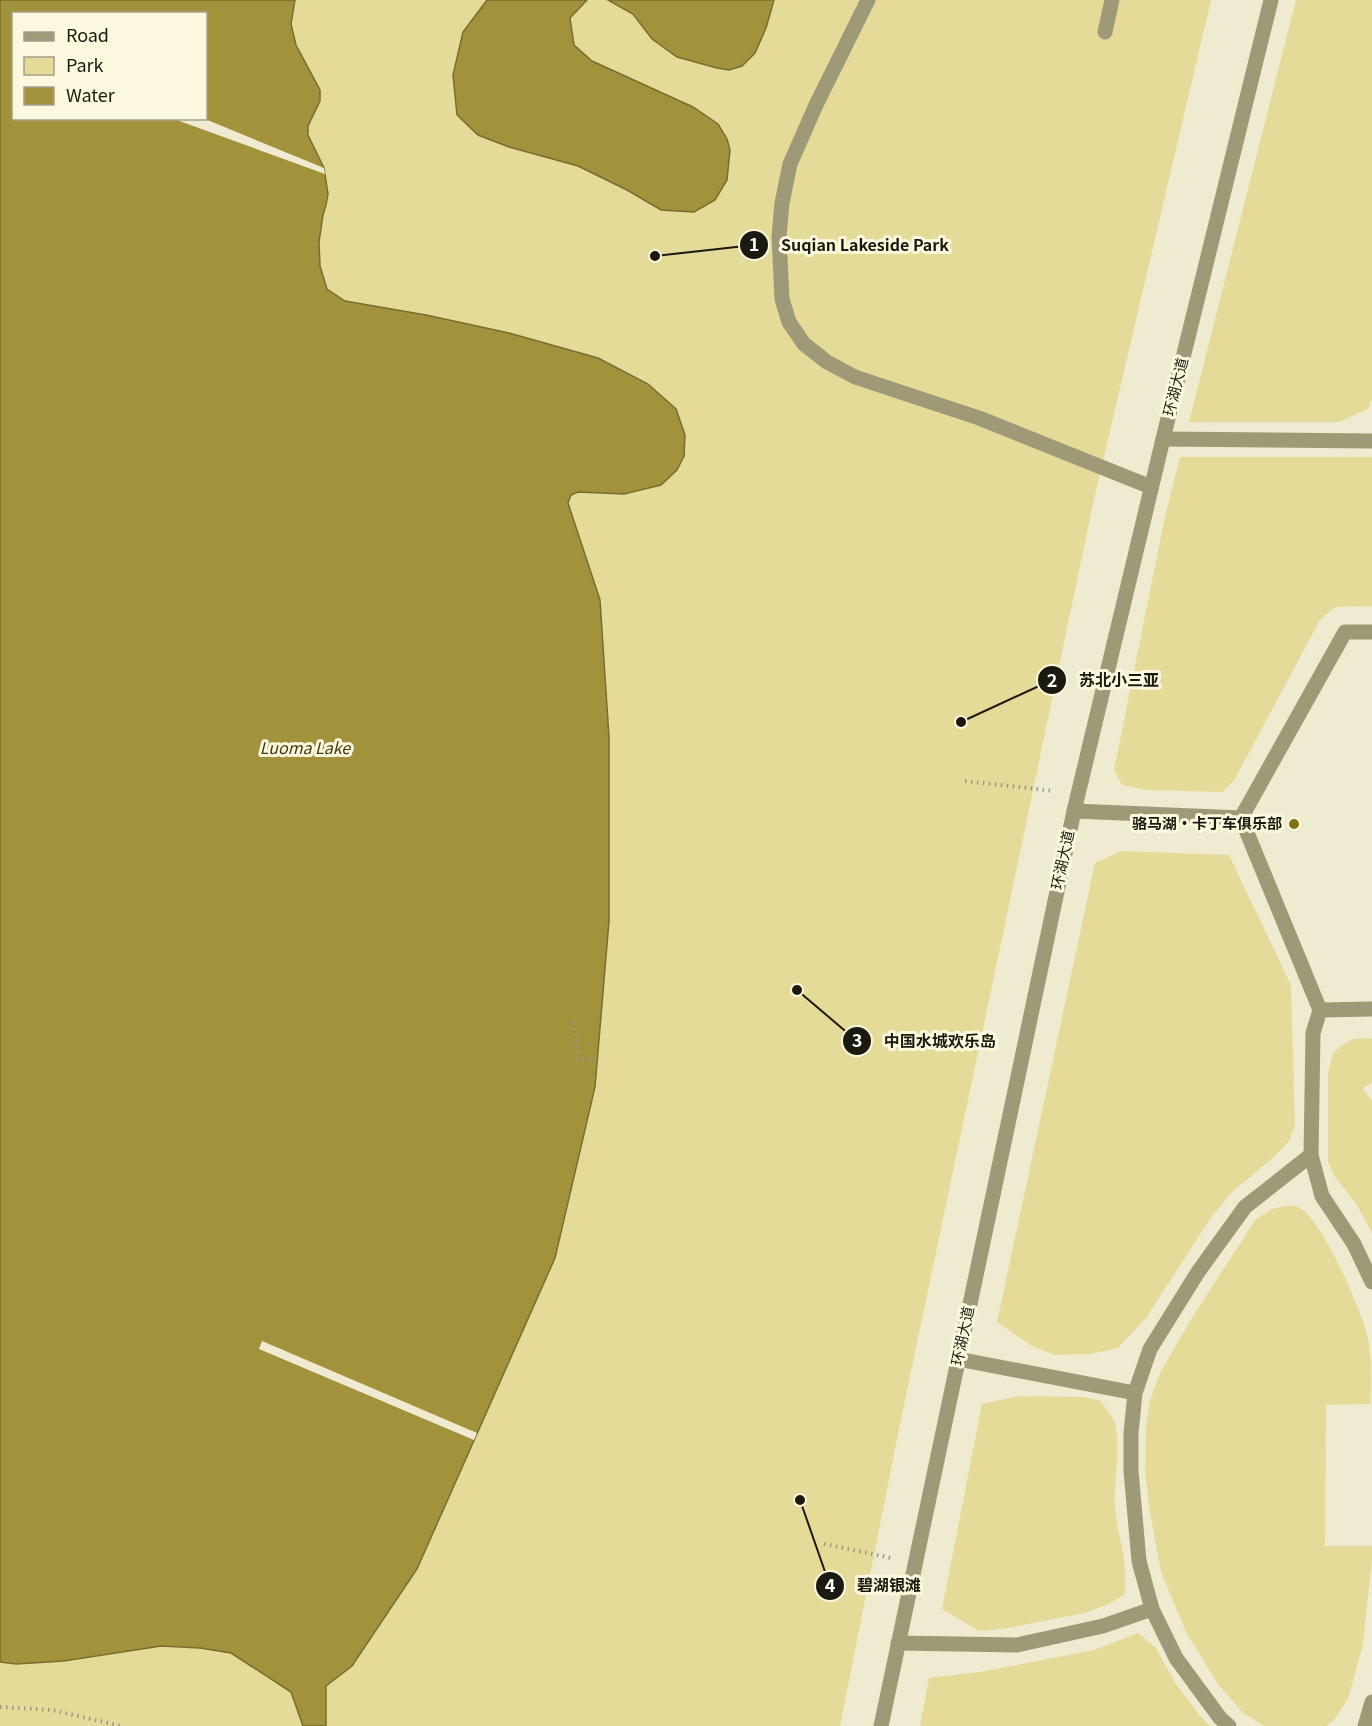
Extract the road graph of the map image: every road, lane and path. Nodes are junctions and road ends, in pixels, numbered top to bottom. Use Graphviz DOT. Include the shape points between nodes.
graph roads {
  1 [pos="868,0"];
  2 [pos="1112,0"];
  3 [pos="1271,0"];
  4 [pos="1105,32"];
  5 [pos="1163,439"];
  6 [pos="1372,441"];
  7 [pos="1151,487"];
  8 [pos="1372,632"];
  9 [pos="964,781"];
  10 [pos="1078,793"];
  11 [pos="1074,811"];
  12 [pos="1241,818"];
  13 [pos="1372,1009"];
  14 [pos="1320,1010"];
  15 [pos="574,1022"];
  16 [pos="597,1059"];
  17 [pos="1311,1155"];
  18 [pos="1372,1282"];
  19 [pos="958,1359"];
  20 [pos="1135,1393"];
  21 [pos="824,1544"];
  22 [pos="915,1563"];
  23 [pos="1152,1609"];
  24 [pos="898,1643"];
  25 [pos="1372,1702"];
  26 [pos="0,1707"];
  27 [pos="121,1726"];
  28 [pos="880,1726"];
  29 [pos="1229,1726"];
  30 [pos="1365,1726"];
  1 -- 7 [label="street" via="790,164 779,237 782,299 789,322 804,344 855,377 979,418"];
  2 -- 4 [label="street"];
  3 -- 5 [label="street, 环湖大道"];
  5 -- 6 [label="street"];
  5 -- 7 [label="street, 环湖大道"];
  7 -- 10 [label="street, 环湖大道"];
  8 -- 12 [label="street" via="1346,632"];
  9 -- 10 [label="path"];
  10 -- 11 [label="street, 环湖大道"];
  11 -- 12 [label="street"];
  11 -- 19 [label="street, 环湖大道"];
  12 -- 14 [label="street"];
  13 -- 14 [label="street"];
  14 -- 17 [label="street" via="1313,1033"];
  15 -- 16 [label="path" via="578,1059"];
  17 -- 18 [label="street" via="1322,1196 1354,1244"];
  17 -- 20 [label="street" via="1245,1207 1150,1349"];
  19 -- 20 [label="street"];
  19 -- 22 [label="street, 环湖大道"];
  20 -- 23 [label="street" via="1131,1433 1134,1512 1139,1560"];
  21 -- 22 [label="path"];
  22 -- 24 [label="street, 环湖大道"];
  23 -- 24 [label="street" via="1103,1626 1017,1645"];
  23 -- 29 [label="street" via="1176,1658"];
  24 -- 28 [label="street, 环湖大道"];
  25 -- 30 [label="street"];
  26 -- 27 [label="path" via="52,1710"];
}
